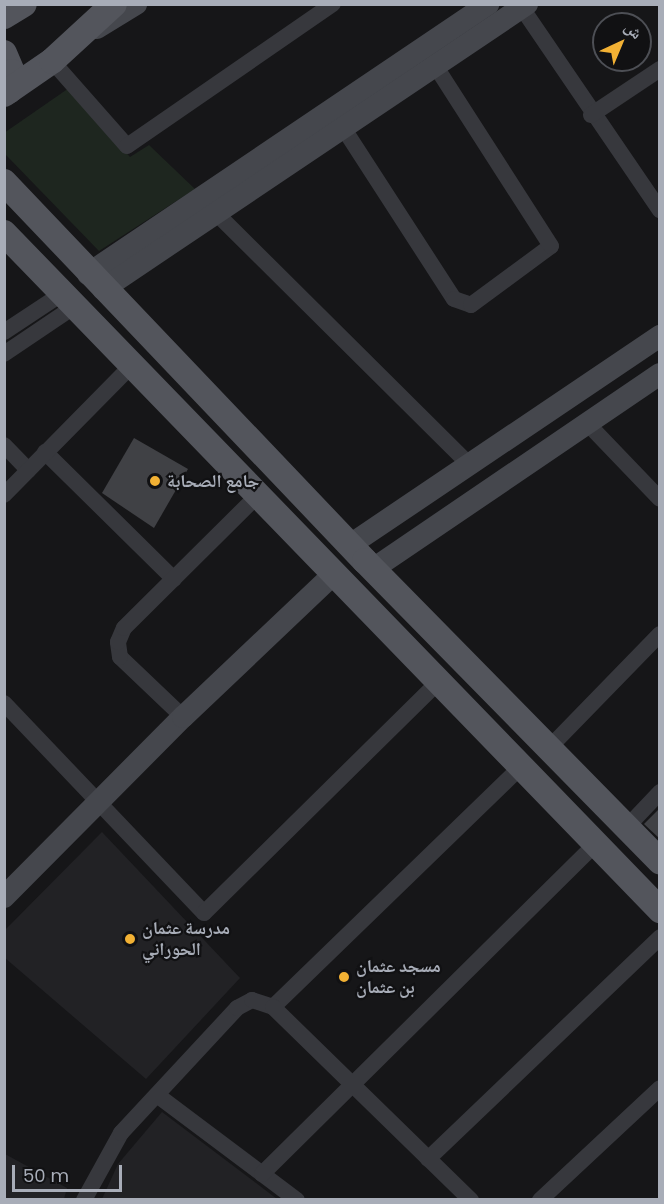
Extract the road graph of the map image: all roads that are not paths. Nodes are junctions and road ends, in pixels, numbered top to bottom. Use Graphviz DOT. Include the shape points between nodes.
graph roads {
  1 [pos="24,4"];
  2 [pos="114,4"];
  3 [pos="136,4"];
  4 [pos="333,4"];
  5 [pos="488,4"];
  6 [pos="524,6"];
  7 [pos="4,16"];
  8 [pos="4,53"];
  9 [pos="61,53"];
  10 [pos="436,67"];
  11 [pos="660,69"];
  12 [pos="7,93"];
  13 [pos="591,115"];
  14 [pos="344,129"];
  15 [pos="4,182"];
  16 [pos="660,210"];
  17 [pos="217,214"];
  18 [pos="4,233"];
  19 [pos="96,282"];
  20 [pos="69,299"];
  21 [pos="4,332"];
  22 [pos="660,336"];
  23 [pos="4,354"];
  24 [pos="133,364"];
  25 [pos="660,374"];
  26 [pos="587,423"];
  27 [pos="240,432"];
  28 [pos="4,445"];
  29 [pos="45,452"];
  30 [pos="221,454"];
  31 [pos="470,465"];
  32 [pos="28,470"];
  33 [pos="259,494"];
  34 [pos="4,495"];
  35 [pos="660,499"];
  36 [pos="350,545"];
  37 [pos="373,569"];
  38 [pos="335,573"];
  39 [pos="174,579"];
  40 [pos="403,599"];
  41 [pos="382,623"];
  42 [pos="660,634"];
  43 [pos="438,682"];
  44 [pos="4,703"];
  45 [pos="183,717"];
  46 [pos="549,748"];
  47 [pos="520,768"];
  48 [pos="660,792"];
  49 [pos="96,805"];
  50 [pos="626,828"];
  51 [pos="595,844"];
  52 [pos="660,861"];
  53 [pos="660,867"];
  54 [pos="641,891"];
  55 [pos="4,897"];
  56 [pos="660,910"];
  57 [pos="660,937"];
  58 [pos="273,1007"];
  59 [pos="350,1084"];
  60 [pos="660,1088"];
  61 [pos="158,1095"];
  62 [pos="428,1159"];
  63 [pos="262,1174"];
  64 [pos="84,1200"];
  65 [pos="297,1200"];
  66 [pos="471,1200"];
  67 [pos="540,1200"];
  1 -- 7 [label="main road"];
  2 -- 9 [label="main road"];
  3 -- 9 [label="street"];
  4 -- 9 [label="street" via="127,146"];
  5 -- 19 [label="street"];
  6 -- 10 [label="street"];
  6 -- 13 [label="street"];
  8 -- 12 [label="main road" via="12,72"];
  9 -- 12 [label="main road"];
  10 -- 14 [label="street"];
  10 -- 14 [label="street" via="551,246 471,305 454,299"];
  11 -- 13 [label="street"];
  13 -- 16 [label="street"];
  14 -- 17 [label="street"];
  15 -- 19 [label="main road"];
  17 -- 19 [label="street"];
  17 -- 31 [label="street"];
  18 -- 20 [label="main road"];
  19 -- 27 [label="main road"];
  20 -- 21 [label="street"];
  20 -- 23 [label="street"];
  20 -- 24 [label="main road"];
  22 -- 31 [label="street"];
  24 -- 29 [label="street"];
  24 -- 30 [label="main road"];
  25 -- 26 [label="street"];
  26 -- 35 [label="street"];
  26 -- 37 [label="street"];
  27 -- 30 [label="main road"];
  27 -- 36 [label="main road"];
  28 -- 32 [label="street"];
  29 -- 32 [label="street"];
  29 -- 39 [label="street"];
  30 -- 33 [label="main road"];
  31 -- 36 [label="street"];
  32 -- 34 [label="street"];
  33 -- 38 [label="main road"];
  33 -- 39 [label="street"];
  36 -- 37 [label="main road"];
  37 -- 40 [label="main road"];
  38 -- 41 [label="main road"];
  38 -- 45 [label="street"];
  39 -- 45 [label="street" via="124,628 118,642 120,657"];
  40 -- 41 [label="main road"];
  40 -- 46 [label="main road"];
  41 -- 43 [label="main road"];
  42 -- 46 [label="street"];
  43 -- 47 [label="main road"];
  43 -- 49 [label="street" via="204,913"];
  44 -- 49 [label="street"];
  45 -- 49 [label="street"];
  46 -- 50 [label="main road"];
  47 -- 51 [label="main road"];
  47 -- 58 [label="street"];
  48 -- 50 [label="street"];
  49 -- 55 [label="street"];
  50 -- 52 [label="main road"];
  51 -- 54 [label="main road"];
  51 -- 59 [label="street"];
  53 -- 54 [label="main road"];
  54 -- 56 [label="main road"];
  57 -- 62 [label="street"];
  58 -- 59 [label="street"];
  58 -- 61 [label="street" via="252,1000 237,1008"];
  59 -- 62 [label="street"];
  59 -- 63 [label="street"];
  60 -- 67 [label="street"];
  61 -- 63 [label="street"];
  61 -- 64 [label="street" via="121,1133"];
  62 -- 66 [label="street"];
  63 -- 65 [label="street"];
}
